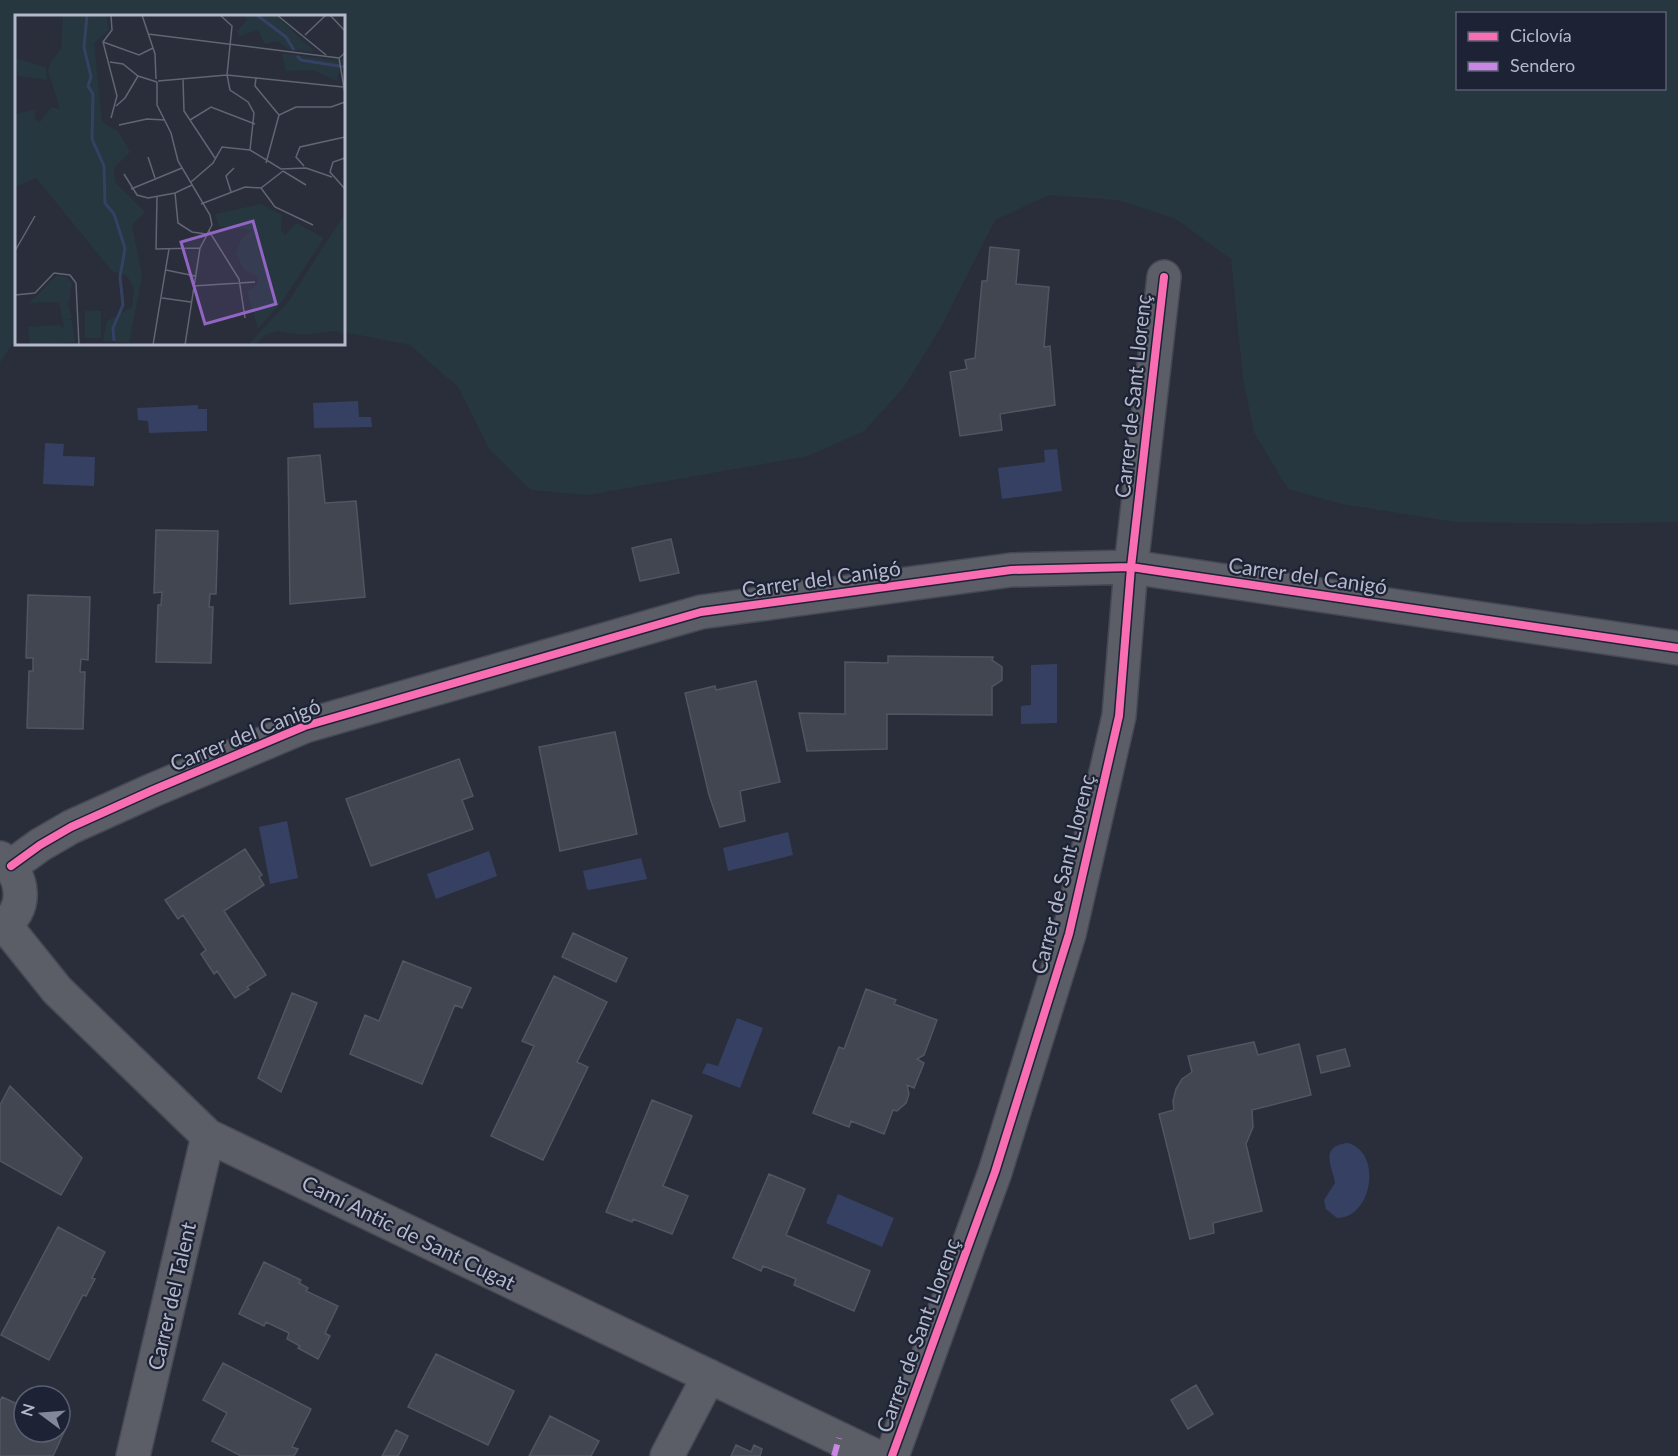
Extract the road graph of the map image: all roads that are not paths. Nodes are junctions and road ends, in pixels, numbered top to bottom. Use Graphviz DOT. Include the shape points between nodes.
graph roads {
  1 [pos="1164,276"];
  2 [pos="1131,567"];
  3 [pos="1678,648"];
  4 [pos="5,862"];
  5 [pos="2,925"];
  6 [pos="208,1136"];
  7 [pos="709,1376"];
  8 [pos="837,1447"];
  9 [pos="133,1456"];
  10 [pos="667,1456"];
  11 [pos="875,1456"];
  12 [pos="892,1456"];
  1 -- 2 [label="street, Carrer de Sant Llorenç"];
  2 -- 3 [label="street, Carrer del Canigó"];
  2 -- 4 [label="street, Carrer del Canigó" via="1011,570 701,612 305,726 71,827"];
  2 -- 12 [label="street, Carrer de Sant Llorenç" via="1119,716 1069,934 995,1172"];
  4 -- 5 [label="street" via="18,878 20,900 18,908"];
  5 -- 6 [label="street, Camí Antic de Sant Cugat" via="57,990"];
  6 -- 7 [label="street, Camí Antic de Sant Cugat"];
  6 -- 9 [label="street, Carrer del Talent"];
  7 -- 8 [label="street, Camí Antic de Sant Cugat"];
  7 -- 10 [label="street"];
  8 -- 11 [label="street, Camí Antic de Sant Cugat"];
}
